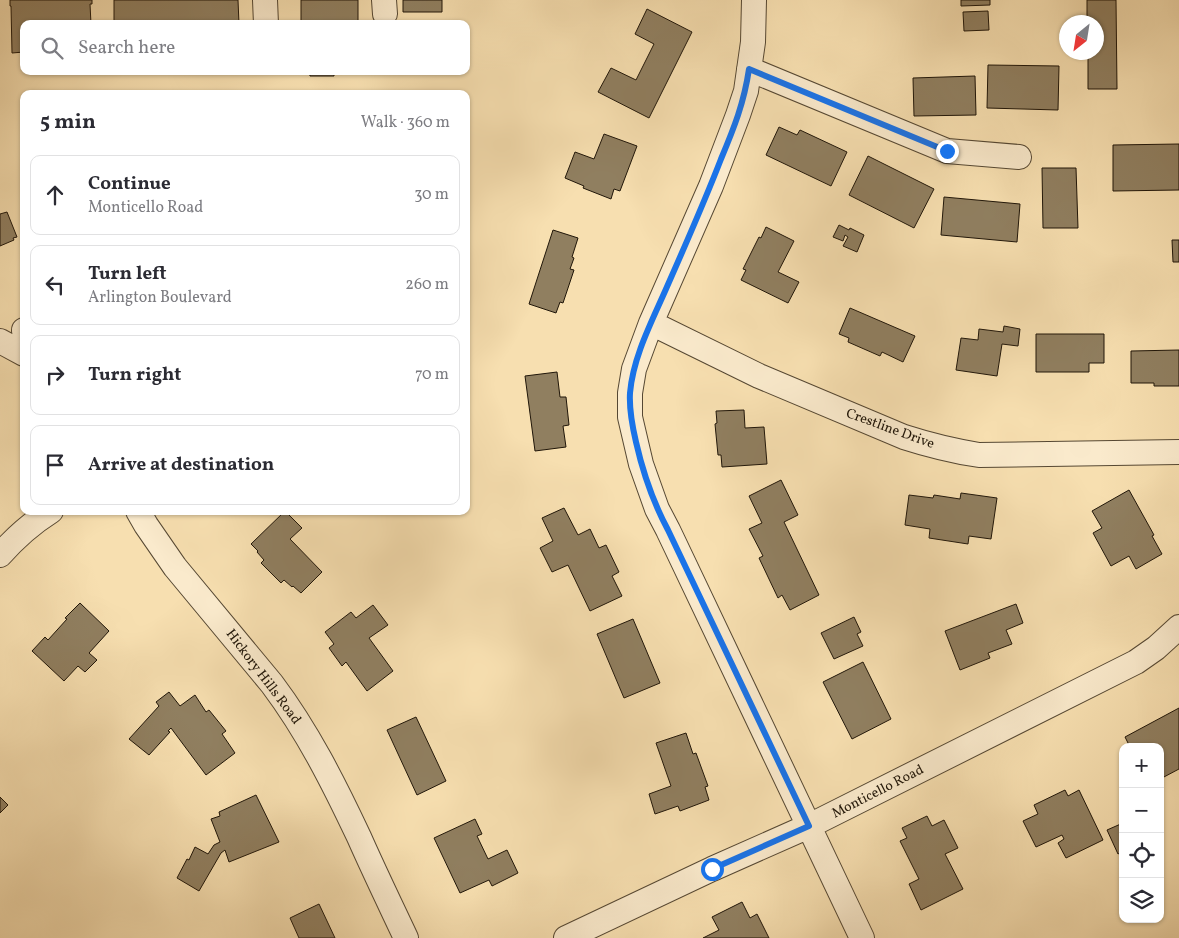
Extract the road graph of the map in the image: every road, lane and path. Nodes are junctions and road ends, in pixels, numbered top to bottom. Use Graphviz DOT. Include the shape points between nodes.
graph roads {
  1 [pos="265,0"];
  2 [pos="754,0"];
  3 [pos="266,20"];
  4 [pos="749,69"];
  5 [pos="1019,157"];
  6 [pos="651,323"];
  7 [pos="0,341"];
  8 [pos="20,352"];
  9 [pos="1179,452"];
  10 [pos="45,515"];
  11 [pos="140,515"];
  12 [pos="0,555"];
  13 [pos="1179,627"];
  14 [pos="809,826"];
  15 [pos="406,938"];
  16 [pos="566,938"];
  17 [pos="862,938"];
  1 -- 3 [label="street"];
  2 -- 4 [label="street"];
  4 -- 5 [label="street" via="947,151"];
  4 -- 6 [label="street" via="738,116 711,186"];
  6 -- 9 [label="street, Crestline Drive" via="768,380 929,445 979,455"];
  6 -- 14 [label="street" via="634,369 630,393 630,417 641,464 657,509"];
  7 -- 8 [label="street"];
  10 -- 12 [label="street"];
  11 -- 15 [label="street, Hickory Hills Road" via="175,567 287,704 337,791"];
  13 -- 14 [label="street, Monticello Road" via="1136,662"];
  14 -- 16 [label="street, Monticello Road"];
  14 -- 17 [label="street"];
}
